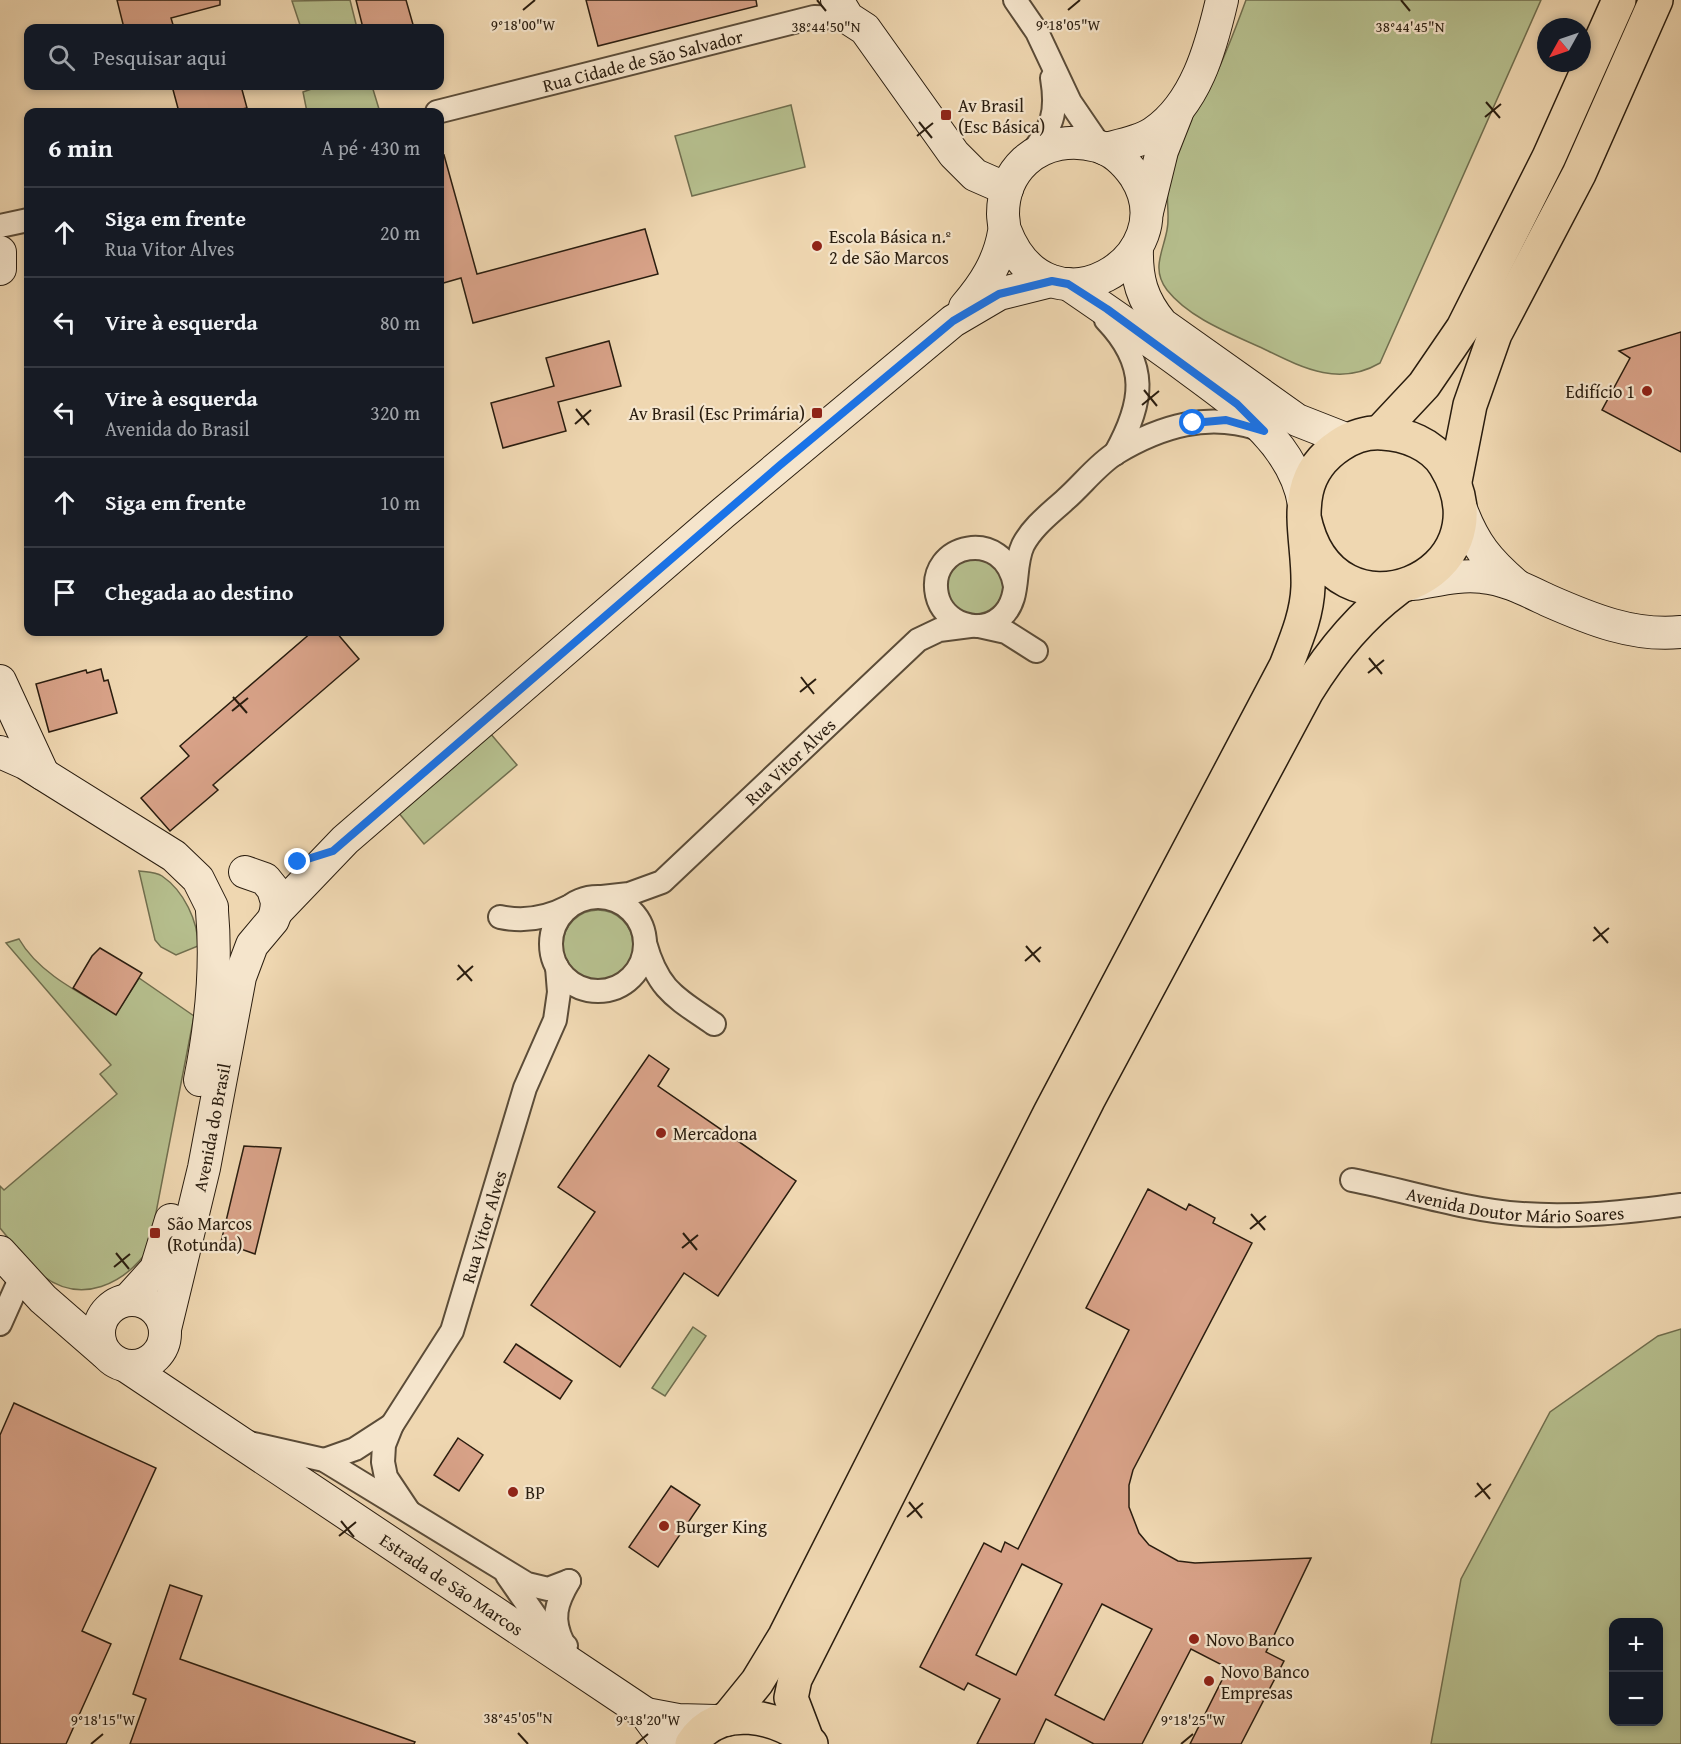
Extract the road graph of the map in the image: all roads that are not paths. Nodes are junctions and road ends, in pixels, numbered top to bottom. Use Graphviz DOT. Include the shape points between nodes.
graph roads {
  1 [pos="1015,0"];
  2 [pos="1222,0"];
  3 [pos="1619,0"];
  4 [pos="1656,0"];
  5 [pos="842,9"];
  6 [pos="1048,56"];
  7 [pos="1183,100"];
  8 [pos="444,110"];
  9 [pos="1102,148"];
  10 [pos="1026,161"];
  11 [pos="1007,189"];
  12 [pos="24,221"];
  13 [pos="0,226"];
  14 [pos="1005,230"];
  15 [pos="1141,234"];
  16 [pos="0,252"];
  17 [pos="0,269"];
  18 [pos="1067,286"];
  19 [pos="953,321"];
  20 [pos="1264,431"];
  21 [pos="1380,432"];
  22 [pos="1348,440"];
  23 [pos="1115,454"];
  24 [pos="1458,495"];
  25 [pos="1304,511"];
  26 [pos="1033,530"];
  27 [pos="975,547"];
  28 [pos="936,585"];
  29 [pos="1405,586"];
  30 [pos="1517,586"];
  31 [pos="1014,592"];
  32 [pos="975,626"];
  33 [pos="1681,632"];
  34 [pos="918,640"];
  35 [pos="0,681"];
  36 [pos="0,752"];
  37 [pos="43,774"];
  38 [pos="333,851"];
  39 [pos="245,872"];
  40 [pos="662,882"];
  41 [pos="602,897"];
  42 [pos="569,906"];
  43 [pos="212,909"];
  44 [pos="270,921"];
  45 [pos="644,938"];
  46 [pos="554,962"];
  47 [pos="610,989"];
  48 [pos="670,994"];
  49 [pos="555,1020"];
  50 [pos="714,1024"];
  51 [pos="1352,1180"];
  52 [pos="1681,1205"];
  53 [pos="0,1252"];
  54 [pos="32,1288"];
  55 [pos="119,1303"];
  56 [pos="0,1324"];
  57 [pos="165,1334"];
  58 [pos="116,1360"];
  59 [pos="195,1414"];
  60 [pos="392,1425"];
  61 [pos="236,1440"];
  62 [pos="324,1460"];
  63 [pos="408,1510"];
  64 [pos="507,1574"];
  65 [pos="563,1643"];
  66 [pos="598,1682"];
  67 [pos="646,1714"];
  68 [pos="722,1720"];
  69 [pos="809,1742"];
  70 [pos="668,1744"];
  71 [pos="692,1744"];
  1 -- 6 [label="street"];
  2 -- 7 [label="street" via="1206,59"];
  3 -- 21 [label="main road" via="1549,157 1463,328 1424,385"];
  4 -- 24 [label="main road" via="1579,174 1495,334 1470,405"];
  5 -- 8 [label="street, Rua Cidade de São Salvador"];
  5 -- 11 [label="street" via="865,29 959,159 975,175"];
  6 -- 9 [label="street" via="1070,102"];
  6 -- 10 [label="street" via="1054,114 1044,138"];
  7 -- 9 [label="street" via="1152,134"];
  7 -- 15 [label="street" via="1160,158"];
  9 -- 10 [label="street" via="1068,142 1038,151"];
  9 -- 15 [label="street" via="1118,157 1137,179 1144,200"];
  10 -- 11 [label="street"];
  11 -- 14 [label="street"];
  12 -- 13 [label="street"];
  14 -- 18 [label="street" via="1022,261"];
  14 -- 19 [label="street" via="990,275"];
  15 -- 18 [label="street" via="1125,264 1108,276"];
  15 -- 22 [label="street" via="1136,271 1148,306 1162,324 1297,420"];
  16 -- 17 [label="street"];
  18 -- 19 [label="street" via="999,294"];
  18 -- 20 [label="street" via="1107,309 1237,404"];
  18 -- 23 [label="street, Rua Vitor Alves" via="1117,331 1137,370 1134,414"];
  19 -- 38 [label="street" via="714,520"];
  20 -- 23 [label="street, Rua Vitor Alves" via="1226,420 1193,423"];
  20 -- 25 [label="street" via="1297,476"];
  21 -- 22 [label="main road"];
  21 -- 24 [label="main road" via="1404,435 1425,445 1442,461"];
  22 -- 25 [label="main road" via="1317,466 1308,484"];
  23 -- 26 [label="street, Rua Vitor Alves"];
  24 -- 29 [label="main road" via="1458,532 1448,554 1433,572"];
  24 -- 30 [label="street" via="1471,537 1494,566"];
  25 -- 29 [label="main road" via="1308,539 1334,574 1365,587"];
  25 -- 68 [label="main road" via="1307,596 1286,666 1050,1113 785,1636 757,1682"];
  26 -- 27 [label="street, Rua Vitor Alves" via="1005,543"];
  26 -- 31 [label="street, Rua Vitor Alves" via="1019,555"];
  27 -- 28 [label="street, Rua Vitor Alves" via="948,558"];
  27 -- 31 [label="street" via="1003,558 1010,567"];
  28 -- 32 [label="street" via="945,612 961,624"];
  28 -- 34 [label="street, Rua Vitor Alves" via="931,617"];
  29 -- 30 [label="street" via="1466,576"];
  29 -- 69 [label="main road" via="1348,635 1307,690 1083,1111 795,1679 791,1698"];
  30 -- 33 [label="street" via="1612,625 1649,632"];
  31 -- 32 [label="street, Rua Vitor Alves" via="1001,617"];
  31 -- 32 [label="street" via="1018,617 1033,648 1006,632"];
  32 -- 34 [label="street, Rua Vitor Alves" via="939,630"];
  34 -- 40 [label="street, Rua Vitor Alves"];
  35 -- 37 [label="street"];
  36 -- 37 [label="street, Avenida do Brasil"];
  37 -- 43 [label="street, Avenida do Brasil" via="174,856 198,879"];
  38 -- 39 [label="street" via="284,866"];
  38 -- 44 [label="street, Avenida do Brasil"];
  39 -- 43 [label="street" via="219,882 212,897"];
  39 -- 44 [label="street" via="265,879 273,889 277,902"];
  40 -- 41 [label="street, Rua Vitor Alves" via="629,894"];
  40 -- 45 [label="street, Rua Vitor Alves" via="651,903"];
  41 -- 42 [label="street, Rua Vitor Alves" via="590,897"];
  41 -- 45 [label="street" via="613,899 632,912"];
  42 -- 46 [label="street, Rua Vitor Alves" via="551,934"];
  42 -- 46 [label="street" via="550,915 506,918"];
  43 -- 44 [label="street" via="217,924 236,937 250,937"];
  43 -- 55 [label="street, Avenida do Brasil" via="215,947 207,1048 168,1236 156,1269"];
  44 -- 57 [label="street, Avenida do Brasil" via="252,945 240,977 204,1168"];
  45 -- 47 [label="street, Rua Vitor Alves" via="640,965 626,982"];
  45 -- 48 [label="street" via="651,966"];
  46 -- 47 [label="street" via="572,984 582,989"];
  46 -- 49 [label="street, Rua Vitor Alves" via="559,980"];
  47 -- 48 [label="street" via="636,987"];
  47 -- 49 [label="street, Rua Vitor Alves" via="577,1002"];
  48 -- 50 [label="street"];
  49 -- 60 [label="street, Rua Vitor Alves" via="525,1088 452,1332"];
  51 -- 52 [label="street, Avenida Doutor Mário Soares" via="1520,1214 1580,1214"];
  53 -- 54 [label="street, Estrada de São Marcos"];
  54 -- 55 [label="street"];
  54 -- 56 [label="street"];
  54 -- 58 [label="street, Estrada de São Marcos"];
  55 -- 57 [label="street" via="148,1303 162,1319"];
  55 -- 58 [label="street" via="101,1321 99,1329"];
  57 -- 58 [label="street" via="155,1357 136,1366"];
  57 -- 59 [label="street, Estrada de São Marcos" via="176,1380"];
  58 -- 59 [label="street, Estrada de São Marcos"];
  59 -- 61 [label="street, Estrada de São Marcos"];
  60 -- 62 [label="street, Rua Vitor Alves" via="355,1449"];
  60 -- 63 [label="street, Rua Vitor Alves" via="384,1445 383,1462 392,1490"];
  61 -- 62 [label="street, Rua Vitor Alves"];
  61 -- 66 [label="street, Estrada de São Marcos"];
  62 -- 63 [label="street, Rua Vitor Alves"];
  63 -- 64 [label="street, Rua Vitor Alves"];
  64 -- 65 [label="street, Rua Vitor Alves" via="541,1624"];
  64 -- 65 [label="street, Rua Vitor Alves" via="540,1588 569,1581 555,1620"];
  65 -- 66 [label="street, Rua Vitor Alves"];
  66 -- 67 [label="street, Estrada de São Marcos"];
  67 -- 68 [label="street, Estrada de São Marcos" via="678,1720"];
  67 -- 70 [label="street, Estrada de São Marcos"];
  68 -- 69 [label="main road" via="765,1719"];
  68 -- 71 [label="main road" via="706,1726"];
}
